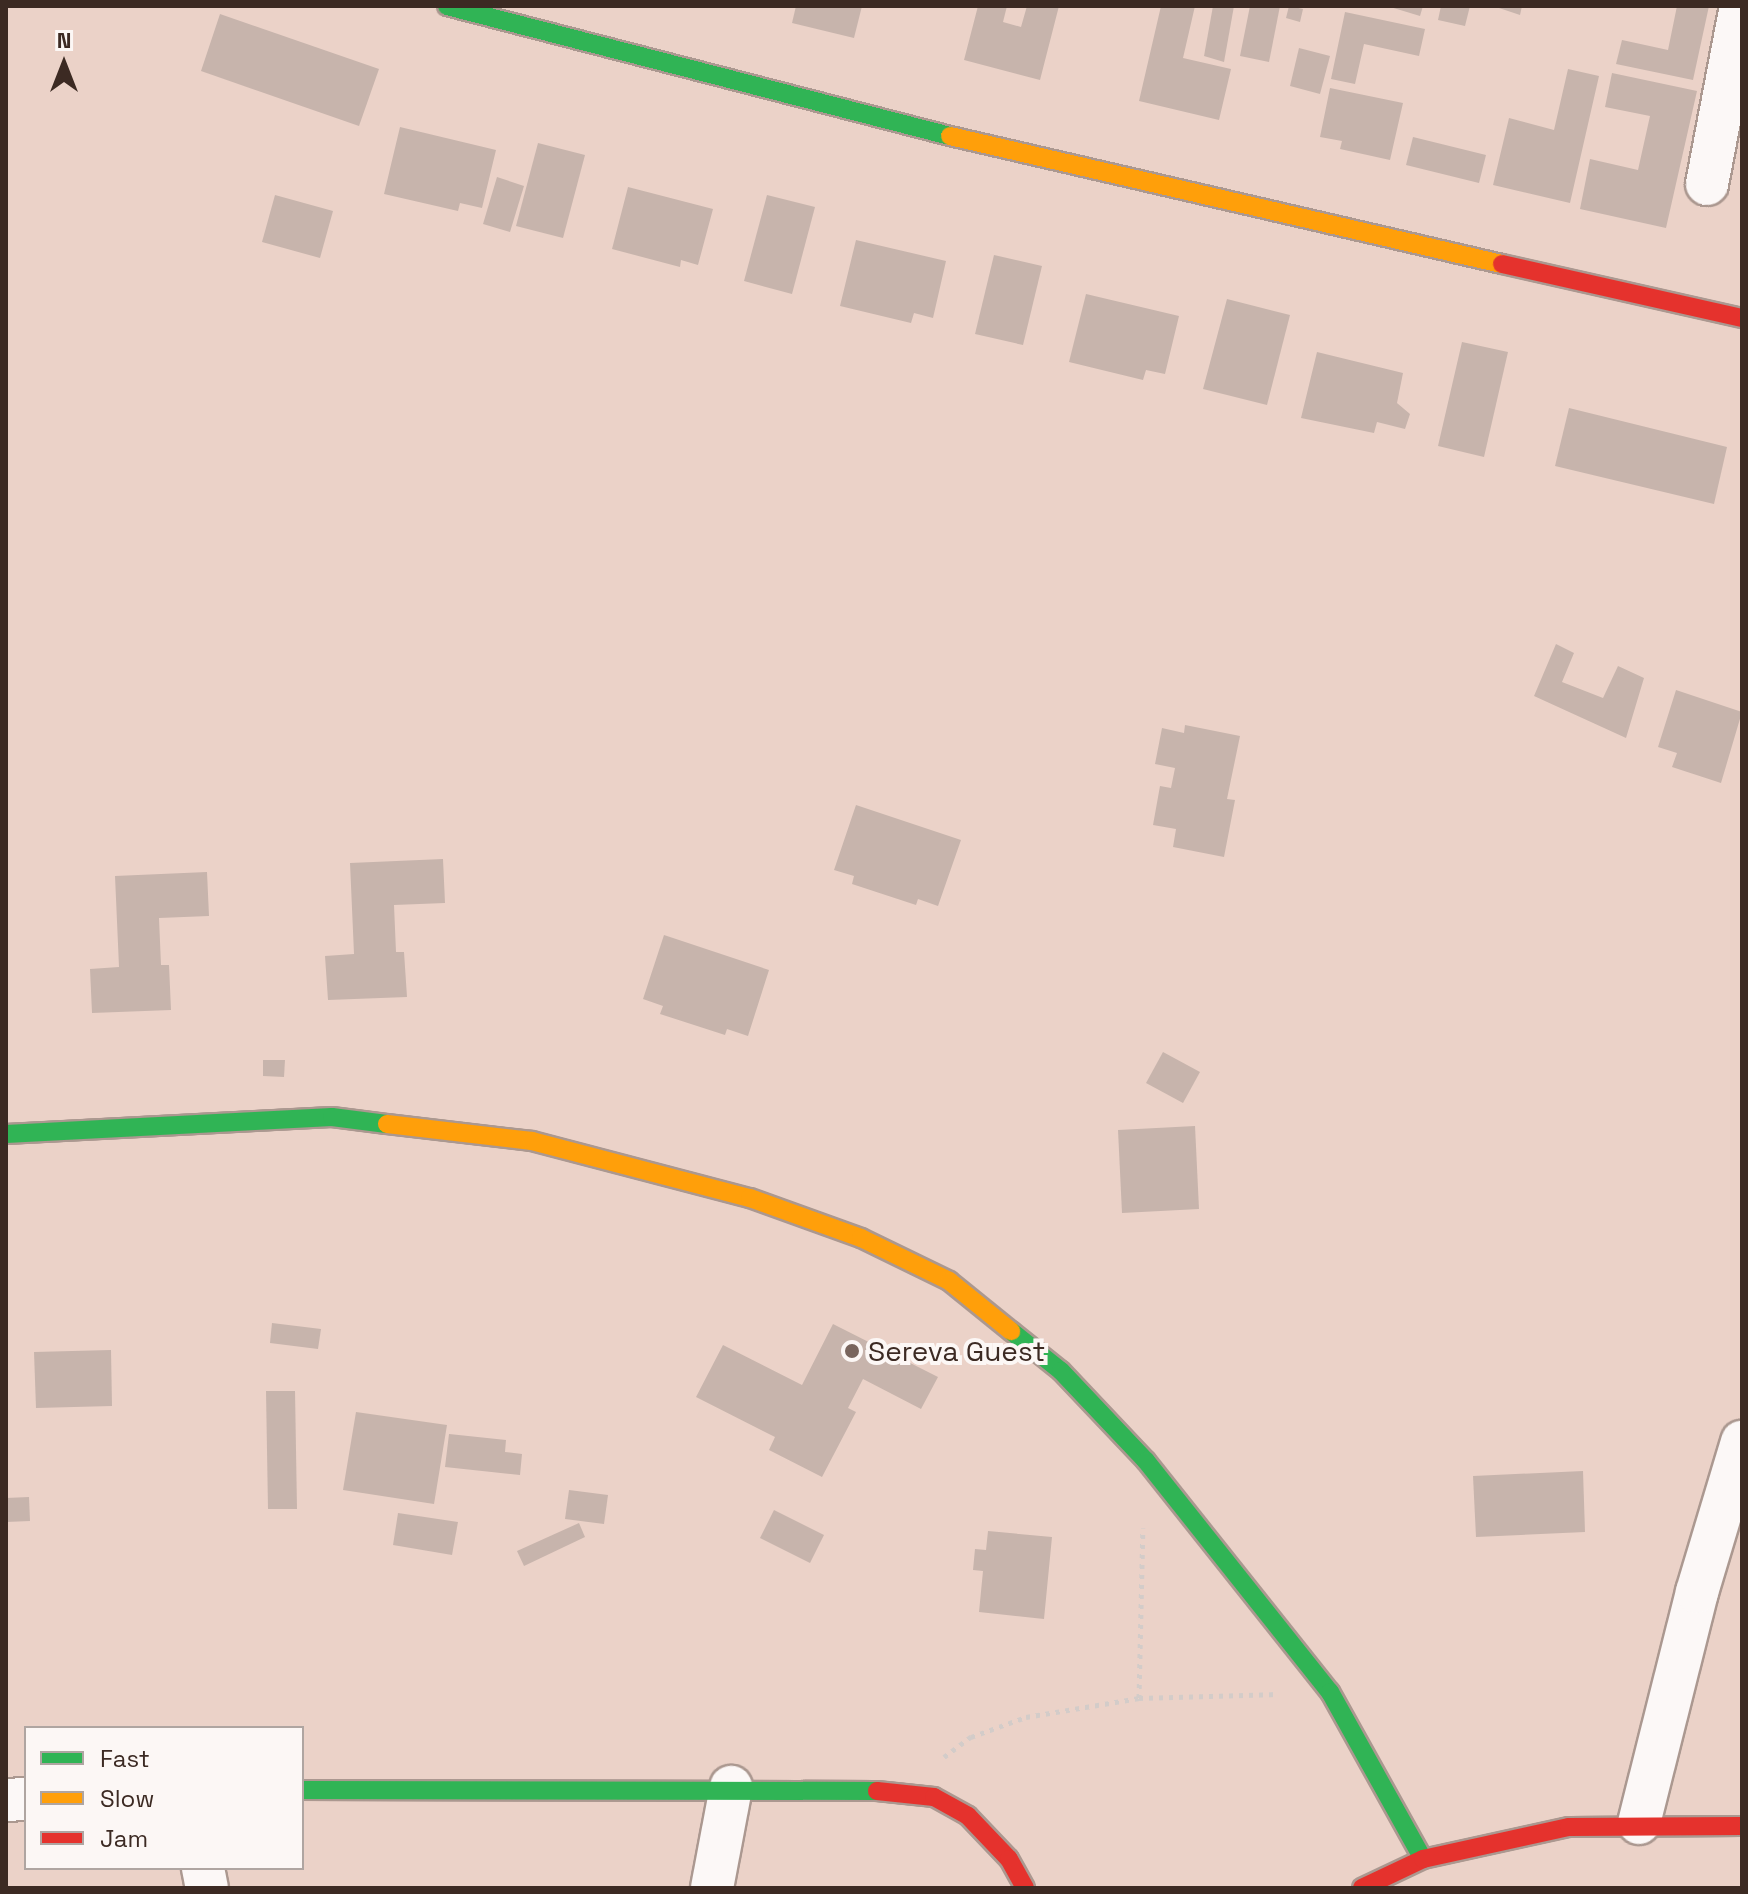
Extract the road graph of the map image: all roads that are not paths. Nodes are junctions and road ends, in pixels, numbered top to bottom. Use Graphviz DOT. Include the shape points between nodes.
graph roads {
  1 [pos="447,6"];
  2 [pos="1741,6"];
  3 [pos="1707,184"];
  4 [pos="1742,318"];
  5 [pos="6,1134"];
  6 [pos="1742,1442"];
  7 [pos="731,1787"];
  8 [pos="304,1790"];
  9 [pos="1639,1823"];
  10 [pos="1742,1826"];
  11 [pos="1423,1859"];
  12 [pos="712,1888"];
  13 [pos="1025,1888"];
  14 [pos="1362,1888"];
  1 -- 4 [label="main road" via="1035,158"];
  2 -- 3 [label="street"];
  5 -- 11 [label="main road" via="332,1117 532,1141 736,1194 861,1238 949,1281 1061,1371 1146,1461 1330,1692"];
  6 -- 9 [label="street" via="1697,1592"];
  7 -- 8 [label="main road"];
  7 -- 12 [label="street"];
  7 -- 13 [label="main road" via="898,1791 934,1797 968,1816 1009,1859"];
  9 -- 10 [label="main road"];
  9 -- 11 [label="main road" via="1569,1827"];
  11 -- 14 [label="main road"];
}
